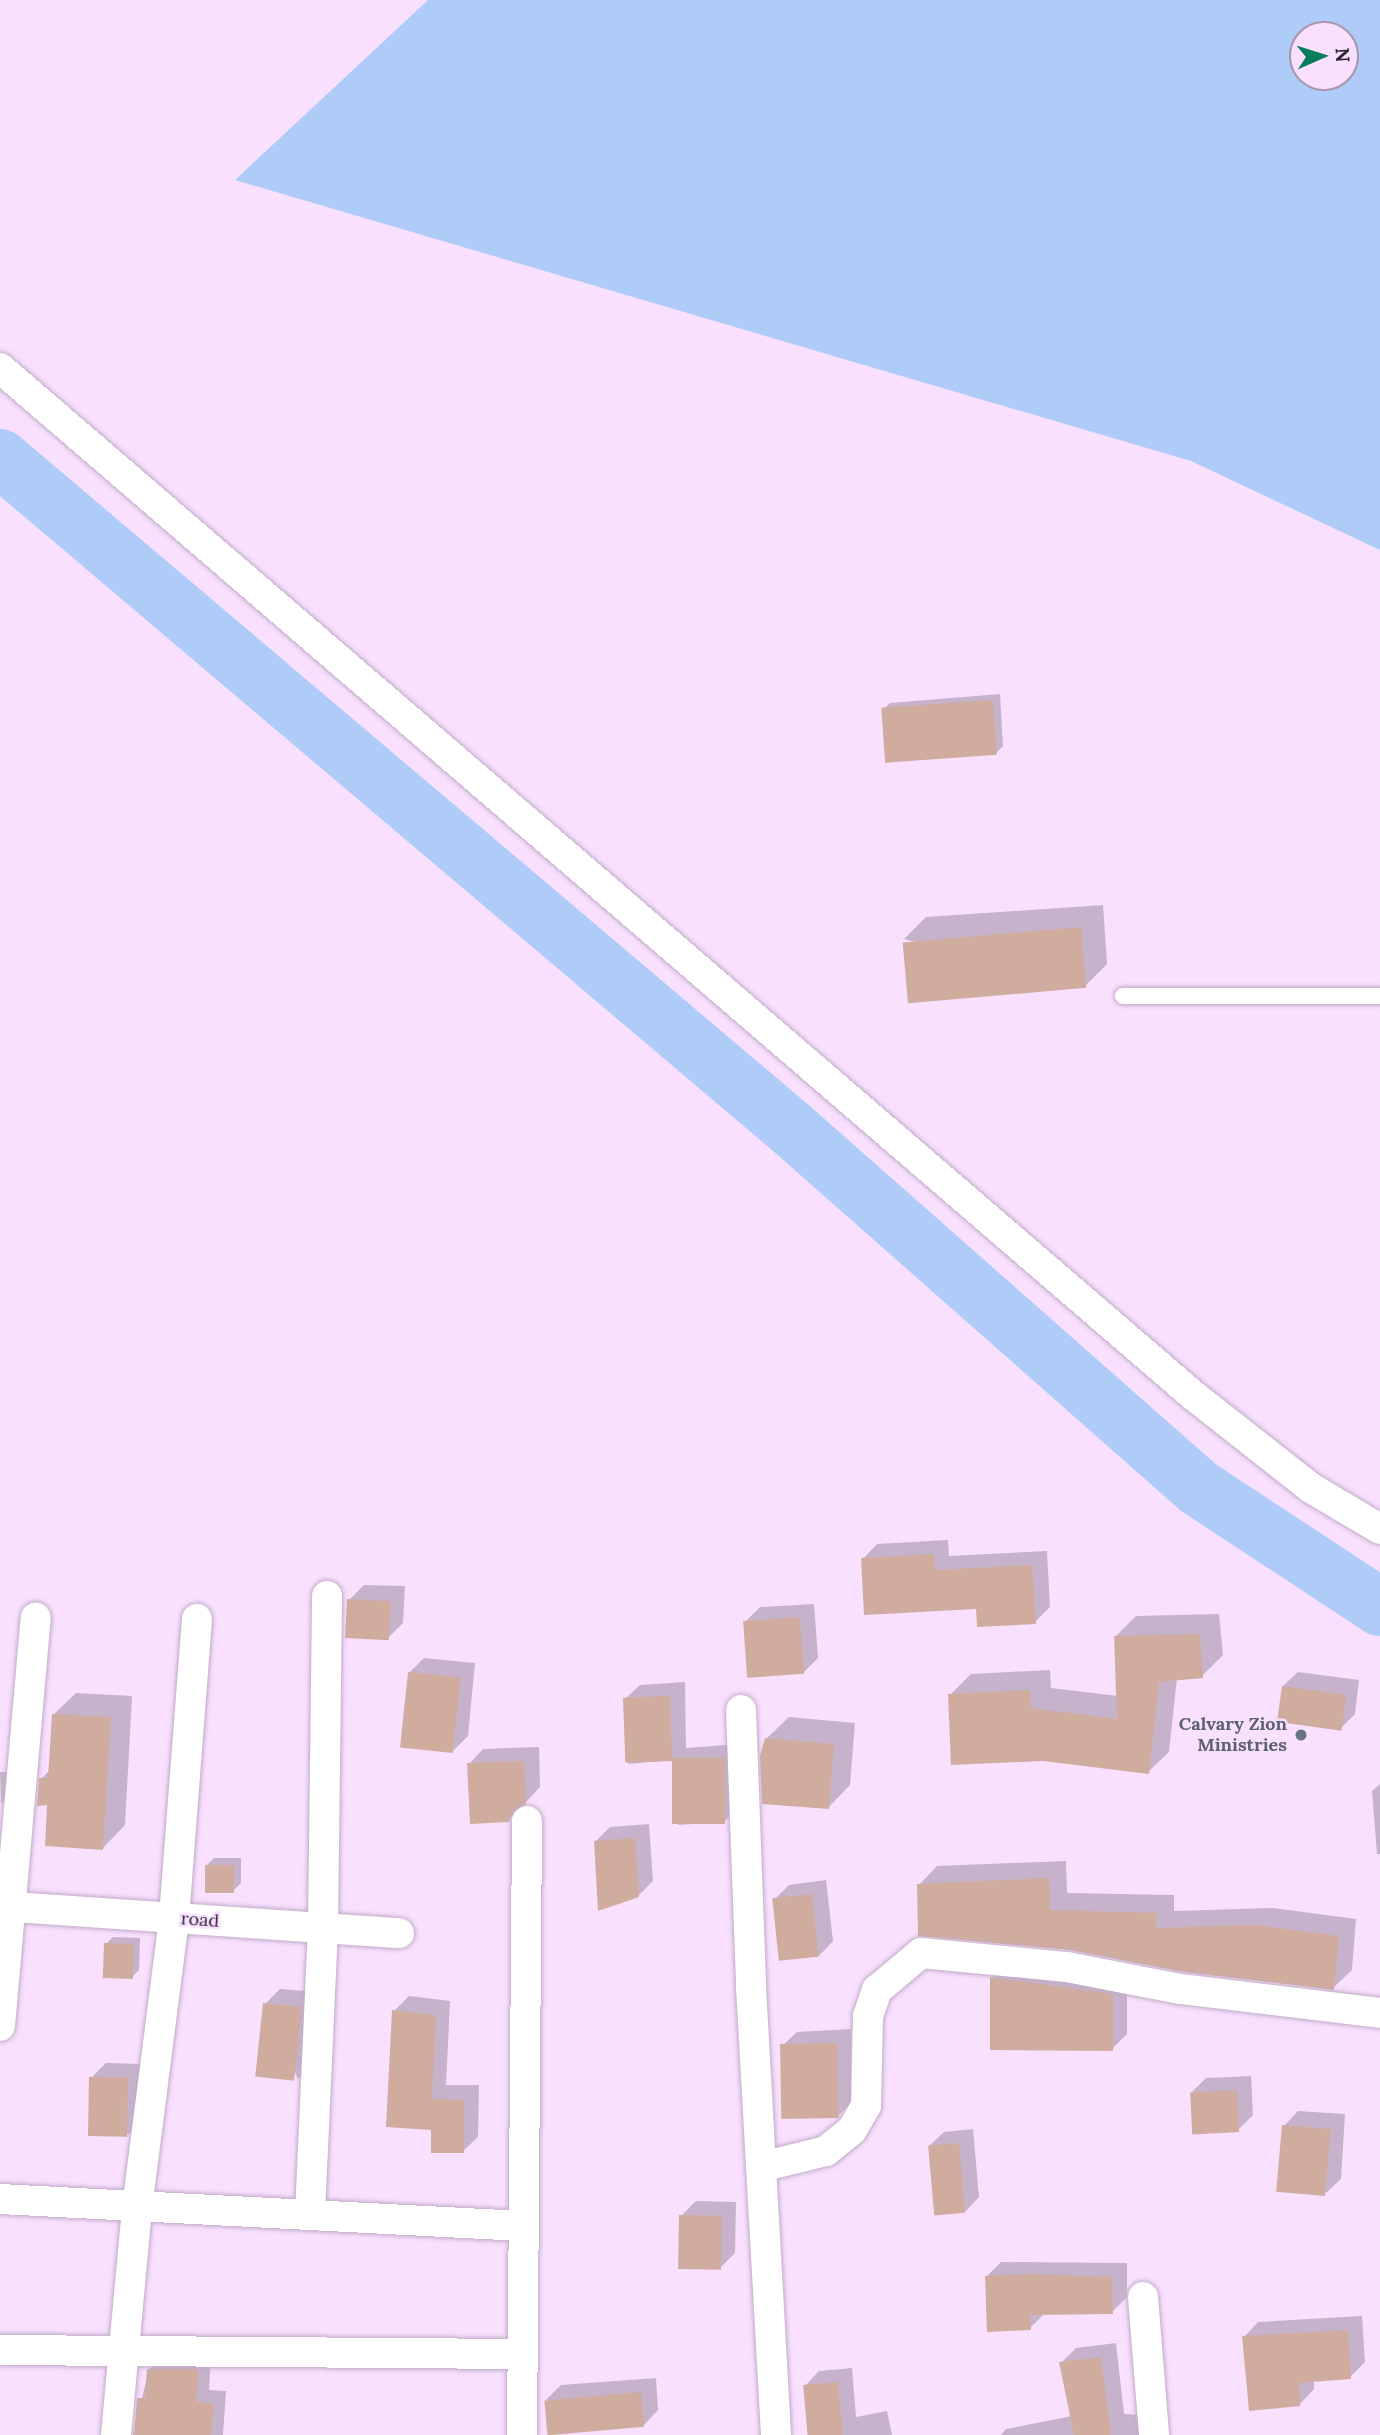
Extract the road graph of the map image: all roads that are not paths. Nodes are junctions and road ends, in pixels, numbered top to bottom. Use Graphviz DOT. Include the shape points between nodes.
graph roads {
  1 [pos="0,368"];
  2 [pos="1124,996"];
  3 [pos="1380,996"];
  4 [pos="1380,1529"];
  5 [pos="327,1596"];
  6 [pos="36,1618"];
  7 [pos="197,1619"];
  8 [pos="741,1710"];
  9 [pos="527,1821"];
  10 [pos="6,1906"];
  11 [pos="174,1918"];
  12 [pos="323,1929"];
  13 [pos="399,1933"];
  14 [pos="1380,2013"];
  15 [pos="0,2026"];
  16 [pos="761,2167"];
  17 [pos="0,2199"];
  18 [pos="137,2208"];
  19 [pos="310,2214"];
  20 [pos="522,2226"];
  21 [pos="1143,2297"];
  22 [pos="0,2350"];
  23 [pos="121,2352"];
  24 [pos="522,2354"];
  25 [pos="116,2435"];
  26 [pos="522,2435"];
  27 [pos="776,2435"];
  28 [pos="1154,2435"];
  1 -- 4 [label="street" via="1194,1396 1311,1488"];
  2 -- 3 [label="lane"];
  5 -- 12 [label="street"];
  6 -- 10 [label="street"];
  7 -- 11 [label="street"];
  8 -- 16 [label="street"];
  9 -- 20 [label="street"];
  10 -- 11 [label="street, road"];
  10 -- 15 [label="street"];
  11 -- 12 [label="street, road"];
  11 -- 18 [label="street"];
  12 -- 13 [label="street, road"];
  12 -- 19 [label="street"];
  14 -- 16 [label="street" via="1180,1989 1067,1967 921,1953 877,1990 868,2016 866,2106 852,2130 826,2151"];
  16 -- 27 [label="street"];
  17 -- 18 [label="street"];
  18 -- 19 [label="street"];
  18 -- 23 [label="street"];
  19 -- 20 [label="street"];
  20 -- 24 [label="street"];
  21 -- 28 [label="street"];
  22 -- 23 [label="street"];
  23 -- 24 [label="street"];
  23 -- 25 [label="street"];
  24 -- 26 [label="street"];
}
